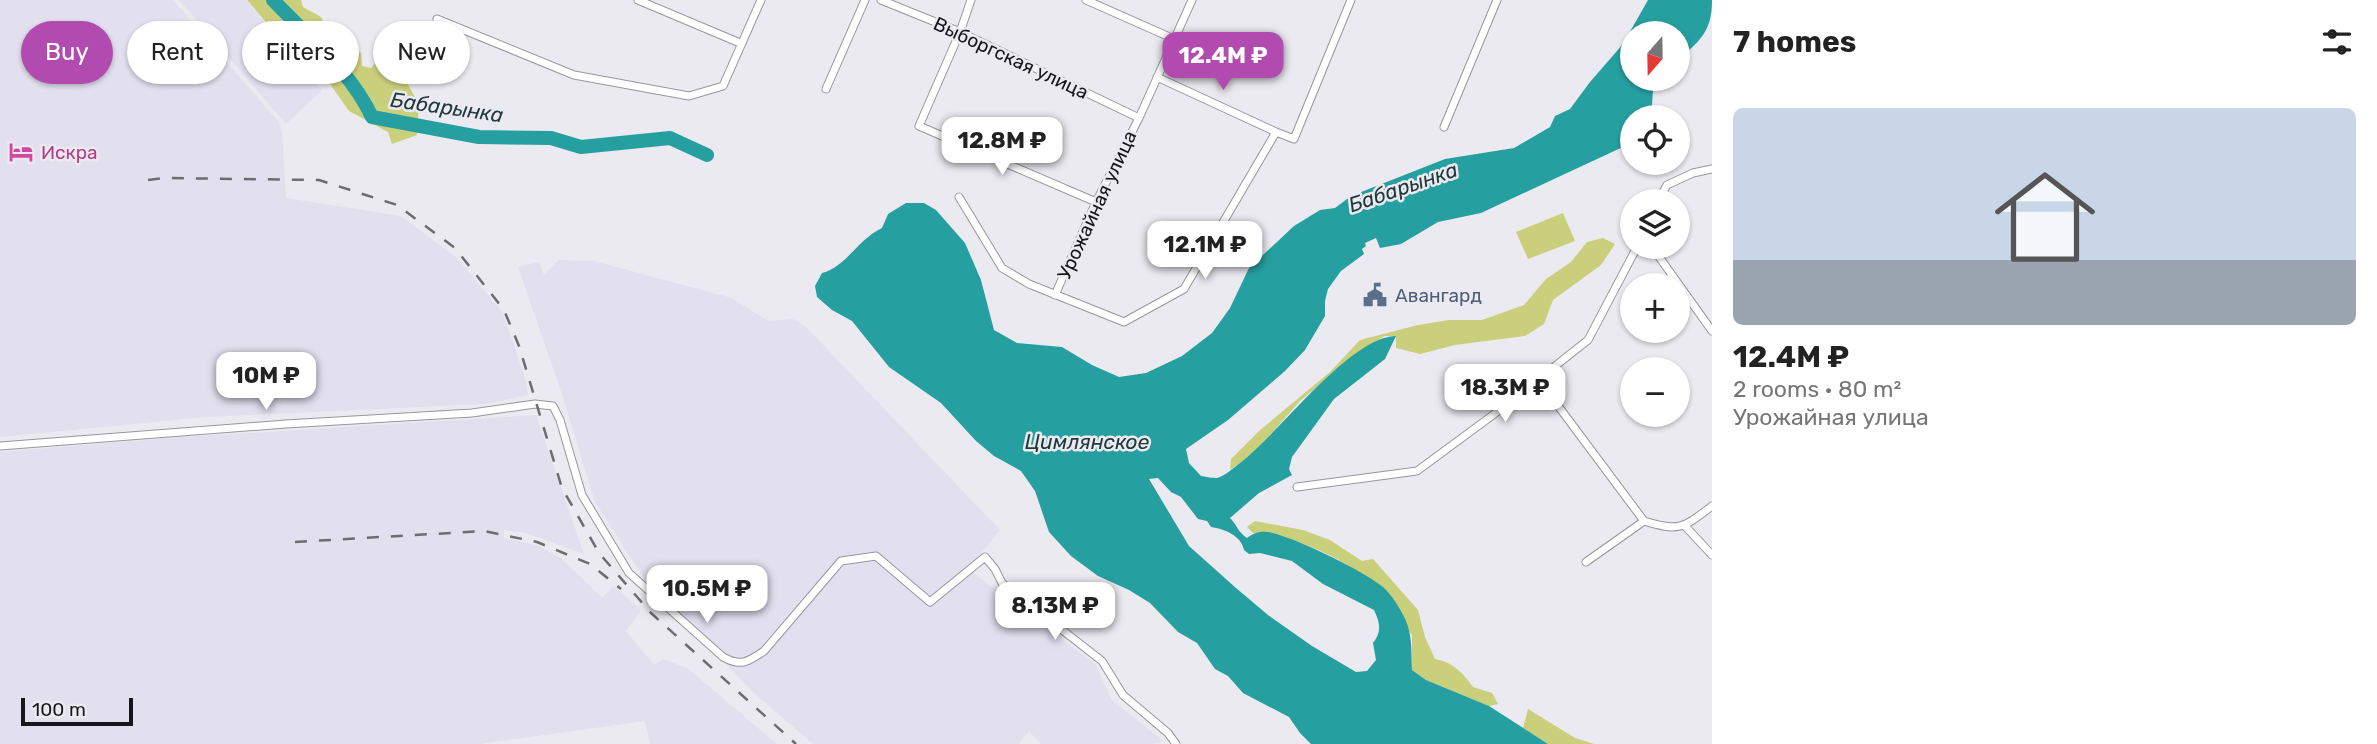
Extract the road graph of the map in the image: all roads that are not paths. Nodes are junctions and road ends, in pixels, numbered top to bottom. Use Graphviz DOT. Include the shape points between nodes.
graph roads {
  1 [pos="638,0"];
  2 [pos="761,0"];
  3 [pos="865,0"];
  4 [pos="881,0"];
  5 [pos="971,0"];
  6 [pos="1086,0"];
  7 [pos="1192,0"];
  8 [pos="1352,0"];
  9 [pos="1497,0"];
  10 [pos="437,19"];
  11 [pos="960,32"];
  12 [pos="1174,39"];
  13 [pos="740,43"];
  14 [pos="1157,77"];
  15 [pos="826,89"];
  16 [pos="1139,118"];
  17 [pos="1444,127"];
  18 [pos="1276,132"];
  19 [pos="1712,170"];
  20 [pos="1665,189"];
  21 [pos="959,197"];
  22 [pos="1096,202"];
  23 [pos="1631,259"];
  24 [pos="1661,259"];
  25 [pos="1055,295"];
  26 [pos="1712,331"];
  27 [pos="1538,379"];
  28 [pos="0,446"];
  29 [pos="1297,487"];
  30 [pos="1712,506"];
  31 [pos="1644,521"];
  32 [pos="1685,526"];
  33 [pos="1712,555"];
  34 [pos="1586,562"];
  35 [pos="1176,744"];
  1 -- 13 [label="street"];
  2 -- 13 [label="street"];
  3 -- 15 [label="street"];
  4 -- 11 [label="street, Выборгская улица"];
  5 -- 11 [label="street"];
  6 -- 12 [label="street"];
  7 -- 12 [label="street, Урожайная улица"];
  8 -- 18 [label="street" via="1294,139"];
  9 -- 17 [label="street"];
  10 -- 13 [label="street" via="574,75 689,96 723,86"];
  11 -- 16 [label="street, Выборгская улица"];
  11 -- 22 [label="street" via="919,126"];
  12 -- 14 [label="street, Урожайная улица"];
  14 -- 16 [label="street, Урожайная улица"];
  14 -- 18 [label="street"];
  16 -- 22 [label="street, Урожайная улица"];
  18 -- 25 [label="street" via="1184,289 1124,322"];
  19 -- 20 [label="street" via="1693,173"];
  21 -- 25 [label="street" via="1002,268"];
  22 -- 25 [label="street, Урожайная улица"];
  23 -- 27 [label="street" via="1588,340"];
  24 -- 26 [label="street"];
  27 -- 29 [label="street" via="1417,471"];
  27 -- 31 [label="street"];
  28 -- 35 [label="street" via="553,406 582,495 629,573 734,663 764,651 841,561 876,556 930,603 985,557 1002,583 1102,661 1123,695"];
  30 -- 32 [label="street"];
  31 -- 32 [label="street" via="1668,528"];
  31 -- 34 [label="street"];
  32 -- 33 [label="street"];
}
